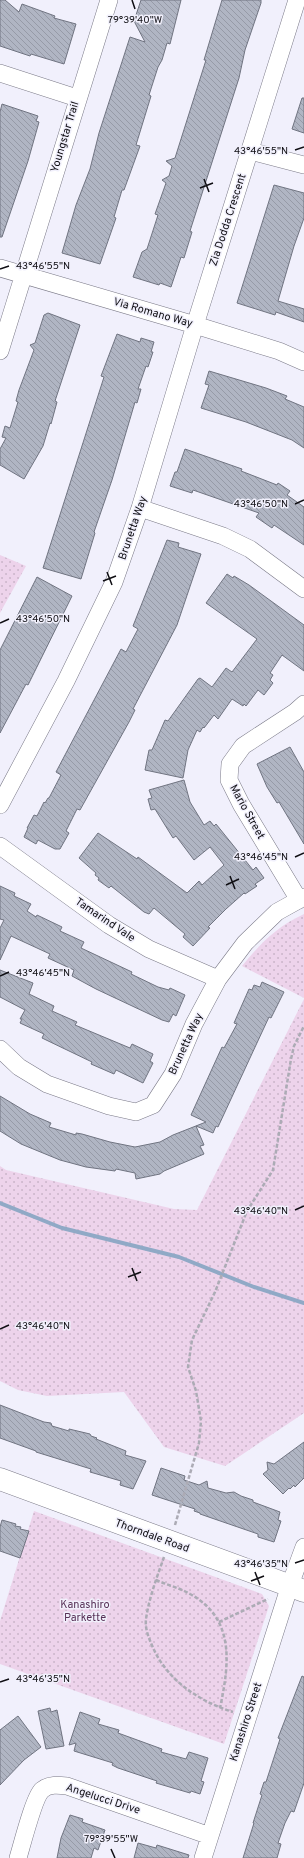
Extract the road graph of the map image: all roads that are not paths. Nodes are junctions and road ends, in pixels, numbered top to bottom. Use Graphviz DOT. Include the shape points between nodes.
graph roads {
  1 [pos="109,0"];
  2 [pos="297,0"];
  3 [pos="0,73"];
  4 [pos="77,98"];
  5 [pos="250,151"];
  6 [pos="304,165"];
  7 [pos="0,268"];
  8 [pos="24,275"];
  9 [pos="194,325"];
  10 [pos="0,351"];
  11 [pos="304,362"];
  12 [pos="140,508"];
  13 [pos="304,589"];
  14 [pos="304,704"];
  15 [pos="0,805"];
  16 [pos="0,846"];
  17 [pos="301,899"];
  18 [pos="218,979"];
  19 [pos="0,1049"];
  20 [pos="0,1479"];
  21 [pos="304,1547"];
  22 [pos="297,1588"];
  23 [pos="210,1836"];
  24 [pos="18,1858"];
  25 [pos="203,1858"];
  1 -- 4 [label="street, Youngstar Trail"];
  2 -- 5 [label="street, Zia Dodda Crescent"];
  3 -- 4 [label="street"];
  4 -- 8 [label="street, Youngstar Trail"];
  5 -- 6 [label="street"];
  5 -- 9 [label="street, Zia Dodda Crescent"];
  7 -- 8 [label="street, Via Romano Way"];
  8 -- 9 [label="street, Via Romano Way"];
  8 -- 10 [label="street, Youngstar Trail"];
  9 -- 11 [label="street, Via Romano Way" via="279,351"];
  9 -- 12 [label="street, Brunetta Way"];
  12 -- 13 [label="street" via="223,536 250,549"];
  12 -- 15 [label="street, Brunetta Way" via="114,582 66,681"];
  14 -- 17 [label="street, Mario Street" via="243,746 230,764 229,780 241,804"];
  16 -- 18 [label="street, Tamarind Vale" via="109,925 149,948"];
  17 -- 18 [label="street, Brunetta Way" via="277,912 245,943"];
  18 -- 19 [label="street, Brunetta Way" via="194,1024 173,1074 154,1105 136,1112 108,1106 47,1084 19,1067"];
  20 -- 22 [label="street, Thorndale Road"];
  21 -- 22 [label="street, Kanashiro Street"];
  22 -- 23 [label="street, Kanashiro Street"];
  23 -- 24 [label="street, Angelucci Drive" via="67,1786 51,1785 42,1790 36,1802"];
  23 -- 25 [label="street, Kanashiro Street"];
}
